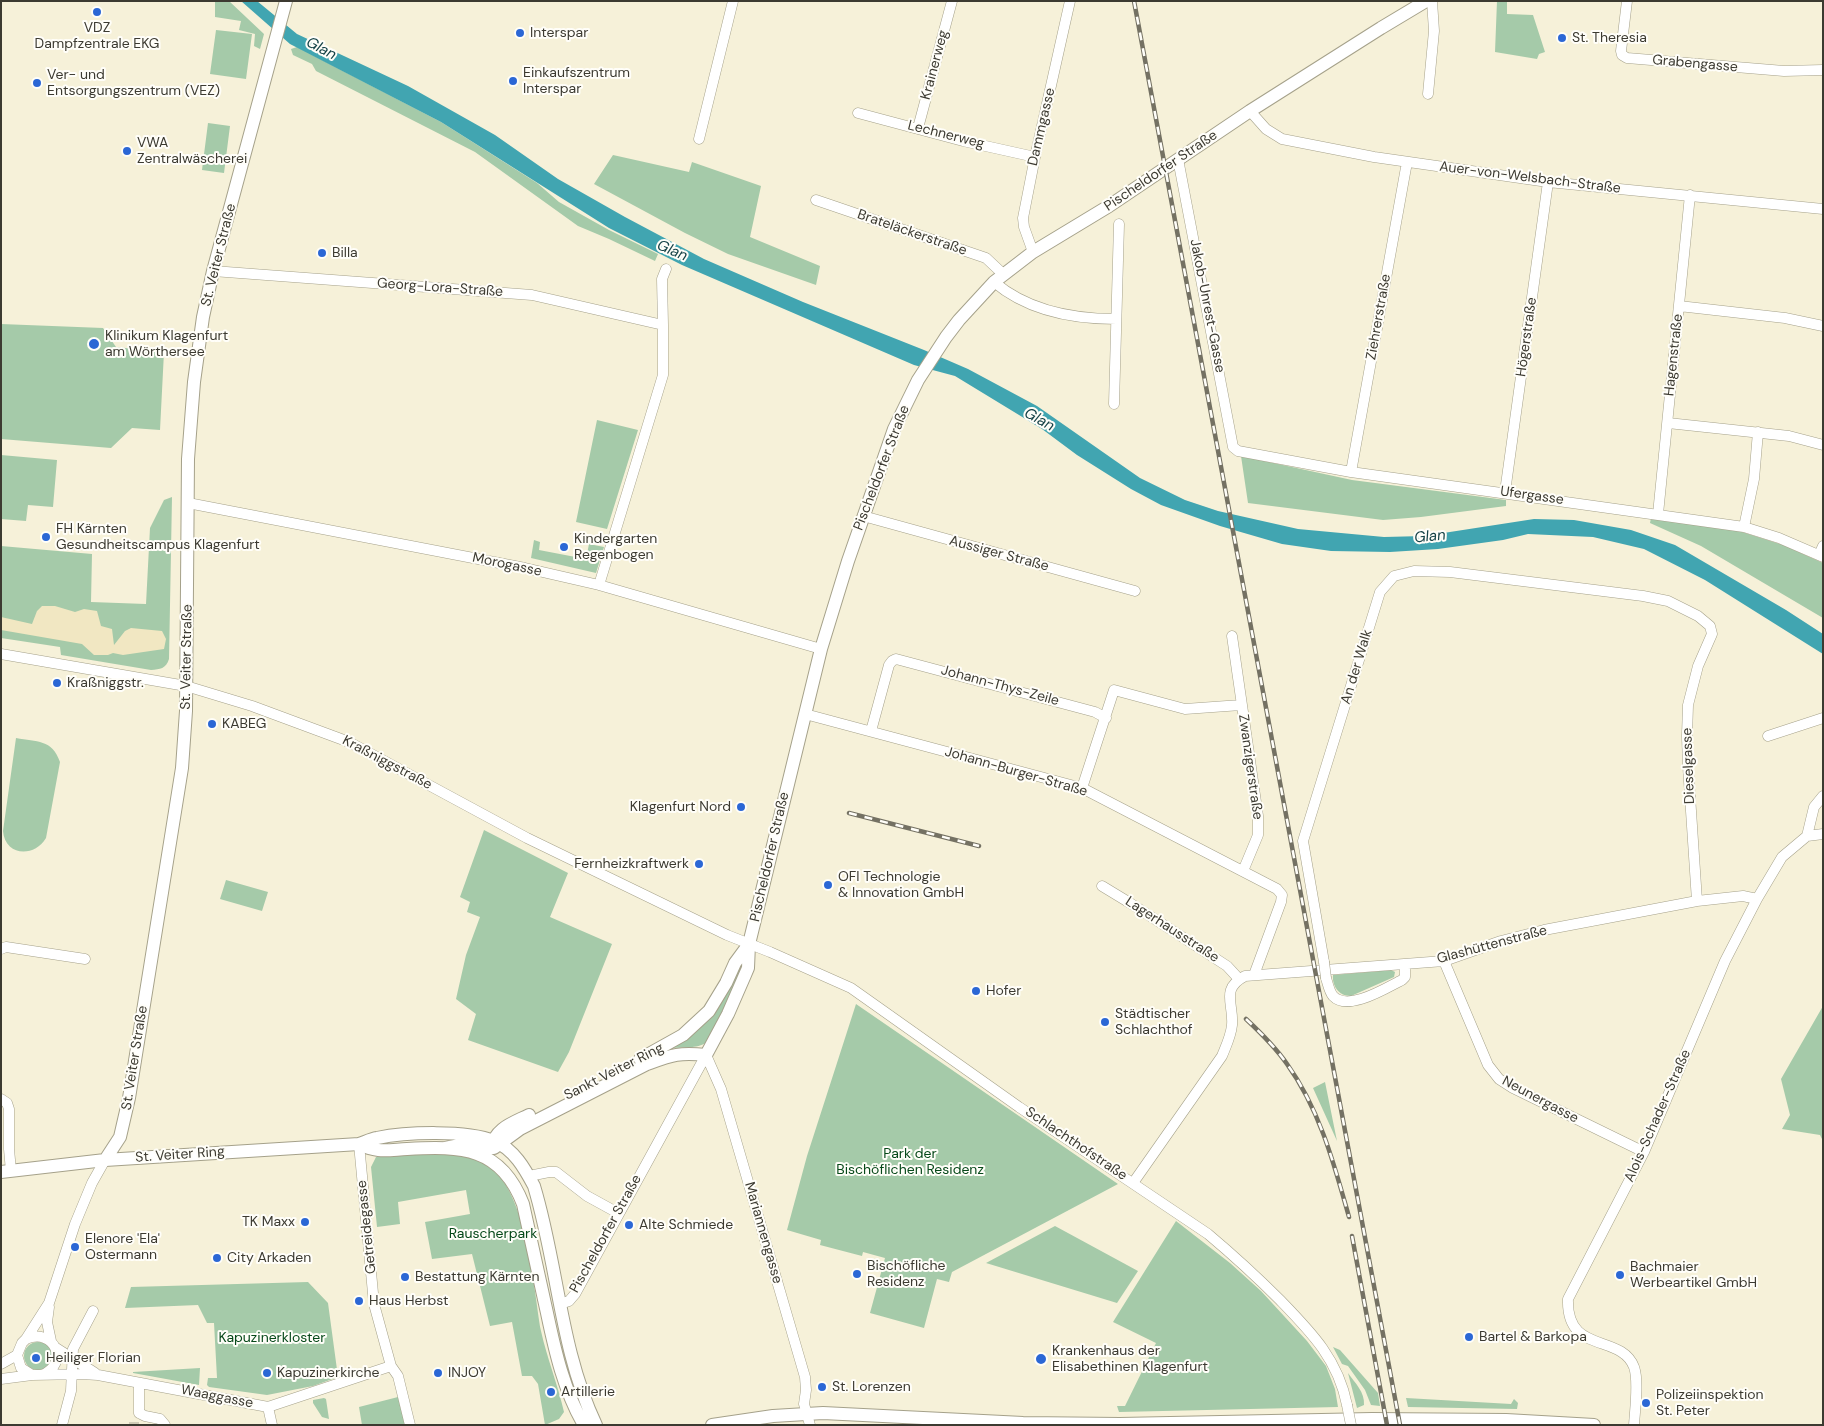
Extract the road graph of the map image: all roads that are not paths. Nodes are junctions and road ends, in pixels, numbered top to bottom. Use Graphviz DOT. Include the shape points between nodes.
graph roads {
  1 [pos="286,1"];
  2 [pos="733,1"];
  3 [pos="952,1"];
  4 [pos="1070,1"];
  5 [pos="1426,1"];
  6 [pos="1432,1"];
  7 [pos="1627,1"];
  8 [pos="1823,70"];
  9 [pos="1428,94"];
  10 [pos="1250,111"];
  11 [pos="858,113"];
  12 [pos="918,128"];
  13 [pos="699,139"];
  14 [pos="1035,157"];
  15 [pos="1178,159"];
  16 [pos="1407,162"];
  17 [pos="1548,182"];
  18 [pos="1690,195"];
  19 [pos="816,200"];
  20 [pos="1823,209"];
  21 [pos="1119,224"];
  22 [pos="1033,252"];
  23 [pos="666,269"];
  24 [pos="213,271"];
  25 [pos="998,278"];
  26 [pos="1679,306"];
  27 [pos="1116,320"];
  28 [pos="663,325"];
  29 [pos="1823,326"];
  30 [pos="1114,404"];
  31 [pos="1668,423"];
  32 [pos="1758,432"];
  33 [pos="1823,445"];
  34 [pos="1238,451"];
  35 [pos="1351,472"];
  36 [pos="1505,492"];
  37 [pos="188,502"];
  38 [pos="1658,514"];
  39 [pos="863,516"];
  40 [pos="1744,527"];
  41 [pos="1822,553"];
  42 [pos="599,585"];
  43 [pos="1135,591"];
  44 [pos="1712,634"];
  45 [pos="1232,636"];
  46 [pos="821,649"];
  47 [pos="1,654"];
  48 [pos="186,686"];
  49 [pos="1241,704"];
  50 [pos="805,714"];
  51 [pos="1106,718"];
  52 [pos="1823,718"];
  53 [pos="871,731"];
  54 [pos="1768,736"];
  55 [pos="1082,788"];
  56 [pos="1823,796"];
  57 [pos="1823,834"];
  58 [pos="1807,836"];
  59 [pos="1243,871"];
  60 [pos="1102,886"];
  61 [pos="1757,899"];
  62 [pos="1697,901"];
  63 [pos="749,944"];
  64 [pos="1,949"];
  65 [pos="85,959"];
  66 [pos="1444,961"];
  67 [pos="735,963"];
  68 [pos="1405,964"];
  69 [pos="1254,975"];
  70 [pos="1239,979"];
  71 [pos="706,1055"];
  72 [pos="1,1099"];
  73 [pos="359,1144"];
  74 [pos="5,1149"];
  75 [pos="493,1150"];
  76 [pos="1644,1152"];
  77 [pos="105,1160"];
  78 [pos="6,1171"];
  79 [pos="529,1176"];
  80 [pos="1133,1182"];
  81 [pos="618,1213"];
  82 [pos="542,1292"];
  83 [pos="49,1303"];
  84 [pos="560,1304"];
  85 [pos="92,1311"];
  86 [pos="26,1339"];
  87 [pos="53,1345"];
  88 [pos="17,1355"];
  89 [pos="72,1358"];
  90 [pos="1,1364"];
  91 [pos="390,1366"];
  92 [pos="73,1374"];
  93 [pos="37,1375"];
  94 [pos="98,1375"];
  95 [pos="1,1379"];
  96 [pos="139,1383"];
  97 [pos="268,1407"];
  98 [pos="808,1419"];
  99 [pos="585,1421"];
  100 [pos="1024,1424"];
  101 [pos="1119,1424"];
  102 [pos="62,1425"];
  103 [pos="165,1425"];
  104 [pos="272,1425"];
  105 [pos="410,1425"];
  106 [pos="712,1425"];
  107 [pos="1351,1425"];
  108 [pos="1594,1425"];
  109 [pos="1634,1425"];
  1 -- 24 [label="main road, St. Veiter Straße"];
  2 -- 13 [label="street"];
  3 -- 12 [label="street, Krainerweg"];
  4 -- 14 [label="street, Dammgasse"];
  5 -- 10 [label="main road, Pischeldorfer Straße"];
  6 -- 9 [label="street" via="1434,31"];
  7 -- 8 [label="street, Grabengasse" via="1620,50 1627,58 1784,71"];
  10 -- 15 [label="main road, Pischeldorfer Straße"];
  10 -- 16 [label="street, Auer-von-Welsbach-Straße" via="1266,129 1282,139"];
  11 -- 12 [label="street, Lechnerweg"];
  12 -- 14 [label="street, Lechnerweg"];
  14 -- 22 [label="street, Dammgasse" via="1024,218"];
  15 -- 22 [label="main road, Pischeldorfer Straße"];
  15 -- 34 [label="street, Jakob-Unrest-Gasse" via="1233,447"];
  16 -- 17 [label="street, Auer-von-Welsbach-Straße"];
  16 -- 35 [label="street, Ziehrerstraße"];
  17 -- 18 [label="street, Auer-von-Welsbach-Straße"];
  17 -- 36 [label="street, Högerstraße"];
  18 -- 20 [label="street, Auer-von-Welsbach-Straße"];
  18 -- 26 [label="street, Hagenstraße"];
  19 -- 25 [label="street, Brateläckerstraße" via="986,258"];
  21 -- 27 [label="street"];
  22 -- 25 [label="main road, Pischeldorfer Straße"];
  23 -- 28 [label="street" via="662,279"];
  24 -- 28 [label="street, Georg-Lora-Straße" via="532,295"];
  24 -- 37 [label="main road, St. Veiter Straße" via="194,382"];
  25 -- 27 [label="street, Brateläckerstraße" via="1005,292 1036,306 1086,319"];
  25 -- 39 [label="main road, Pischeldorfer Straße" via="959,320 918,380 894,429"];
  26 -- 29 [label="street" via="1785,318"];
  26 -- 31 [label="street, Hagenstraße"];
  27 -- 30 [label="street"];
  28 -- 42 [label="street" via="664,375"];
  31 -- 32 [label="street"];
  31 -- 38 [label="street, Hagenstraße"];
  32 -- 33 [label="street"];
  32 -- 40 [label="street" via="1754,479"];
  34 -- 35 [label="street, Ufergasse"];
  35 -- 36 [label="street, Ufergasse"];
  36 -- 38 [label="street, Ufergasse"];
  37 -- 42 [label="street, Morogasse"];
  37 -- 48 [label="main road, St. Veiter Straße"];
  38 -- 40 [label="street, Ufergasse"];
  39 -- 43 [label="street, Aussiger Straße"];
  39 -- 46 [label="main road, Pischeldorfer Straße"];
  40 -- 41 [label="street, Ufergasse"];
  42 -- 46 [label="street, Morogasse"];
  44 -- 62 [label="street, Dieselgasse" via="1698,666 1688,705 1686,736"];
  44 -- 68 [label="street, An der Walk, bridge" via="1710,626 1698,616 1668,601 1644,596 1450,572 1414,571 1394,576 1380,592 1303,841 1326,978 1332,995 1349,1002 1360,1000 1402,980"];
  45 -- 49 [label="street, Zwanzigerstraße"];
  46 -- 50 [label="main road, Pischeldorfer Straße"];
  47 -- 48 [label="street, Kraßniggstraße"];
  48 -- 63 [label="street, Kraßniggstraße" via="252,706 349,742 528,838"];
  48 -- 77 [label="main road, St. Veiter Straße" via="180,783 129,1098 120,1137"];
  49 -- 51 [label="street" via="1184,710 1114,690"];
  49 -- 59 [label="street, Zwanzigerstraße" via="1258,816 1258,835"];
  50 -- 53 [label="street, Johann-Burger-Straße"];
  50 -- 63 [label="main road, Pischeldorfer Straße"];
  51 -- 53 [label="street, Johann-Thys-Zeile" via="1095,712 896,659 889,665"];
  51 -- 55 [label="street"];
  52 -- 54 [label="street"];
  53 -- 55 [label="street, Johann-Burger-Straße"];
  55 -- 59 [label="street, Johann-Burger-Straße"];
  56 -- 58 [label="street" via="1813,811"];
  57 -- 58 [label="street"];
  58 -- 61 [label="street, Alois-Schader-Straße" via="1782,857"];
  59 -- 69 [label="street" via="1278,889 1282,895"];
  60 -- 70 [label="street, Lagerhausstraße" via="1227,966"];
  61 -- 62 [label="street, Glashüttenstraße" via="1743,896"];
  61 -- 76 [label="street, Alois-Schader-Straße" via="1725,961"];
  62 -- 66 [label="street, Glashüttenstraße" via="1544,930"];
  63 -- 67 [label="main road, Pischeldorfer Straße"];
  63 -- 71 [label="main road, Pischeldorfer Straße" via="748,968"];
  63 -- 80 [label="street, Schlachthofstraße" via="851,988 1019,1107"];
  64 -- 65 [label="street"];
  66 -- 68 [label="street, Glashüttenstraße"];
  66 -- 76 [label="street, Neunergasse" via="1488,1065 1499,1078 1513,1088"];
  67 -- 75 [label="main road, Sankt Veiter Ring" via="719,997 683,1034 504,1127 498,1132"];
  68 -- 69 [label="street, Glashüttenstraße"];
  69 -- 70 [label="street"];
  70 -- 80 [label="street" via="1229,993 1232,1026 1222,1056"];
  71 -- 75 [label="main road, Sankt Veiter Ring" via="683,1053 647,1064 520,1129"];
  71 -- 81 [label="street, Pischeldorfer Straße"];
  71 -- 98 [label="street, Mariannengasse" via="722,1090 805,1376 804,1404"];
  72 -- 74 [label="street" via="7,1102 9,1109"];
  73 -- 75 [label="main road, St. Veiter Ring" via="372,1150 445,1148 480,1155"];
  73 -- 75 [label="main road, St. Veiter Ring" via="376,1138 460,1134"];
  73 -- 77 [label="main road, St. Veiter Ring"];
  73 -- 91 [label="street, Getreidegasse" via="374,1304"];
  74 -- 78 [label="street"];
  75 -- 79 [label="main road" via="515,1157"];
  75 -- 82 [label="main road" via="517,1188 523,1204"];
  76 -- 109 [label="street, Alois-Schader-Straße" via="1568,1299 1568,1313 1573,1326 1589,1339 1630,1359 1636,1379"];
  77 -- 78 [label="main road, St. Veiter Ring"];
  77 -- 83 [label="street, St. Veiter Straße" via="75,1224"];
  79 -- 81 [label="street" via="556,1172 587,1196"];
  79 -- 84 [label="main road"];
  80 -- 107 [label="street, Schlachthofstraße, bridge" via="1232,1254 1313,1334 1341,1381"];
  81 -- 84 [label="street, Pischeldorfer Straße" via="575,1294"];
  82 -- 84 [label="main road"];
  82 -- 99 [label="main road" via="562,1372 573,1404"];
  83 -- 86 [label="street"];
  83 -- 87 [label="street" via="47,1322"];
  84 -- 99 [label="main road"];
  85 -- 89 [label="street" via="75,1344"];
  86 -- 87 [label="street" via="39,1336"];
  86 -- 88 [label="street"];
  87 -- 89 [label="street"];
  87 -- 93 [label="street" via="57,1359 55,1365 52,1370"];
  88 -- 90 [label="street"];
  88 -- 93 [label="street" via="21,1368"];
  89 -- 92 [label="street"];
  89 -- 94 [label="street"];
  91 -- 97 [label="street, Waaggasse"];
  91 -- 105 [label="street, Getreidegasse" via="398,1376"];
  92 -- 93 [label="street"];
  92 -- 94 [label="street"];
  92 -- 102 [label="street" via="72,1391"];
  93 -- 95 [label="street"];
  94 -- 96 [label="street, Waaggasse"];
  96 -- 97 [label="street, Waaggasse"];
  96 -- 103 [label="street" via="136,1417 160,1419"];
  97 -- 104 [label="street"];
  98 -- 100 [label="main road" via="878,1415"];
  98 -- 106 [label="main road" via="773,1416"];
  100 -- 101 [label="main road"];
  101 -- 108 [label="main road" via="1372,1419 1506,1420"];
}
